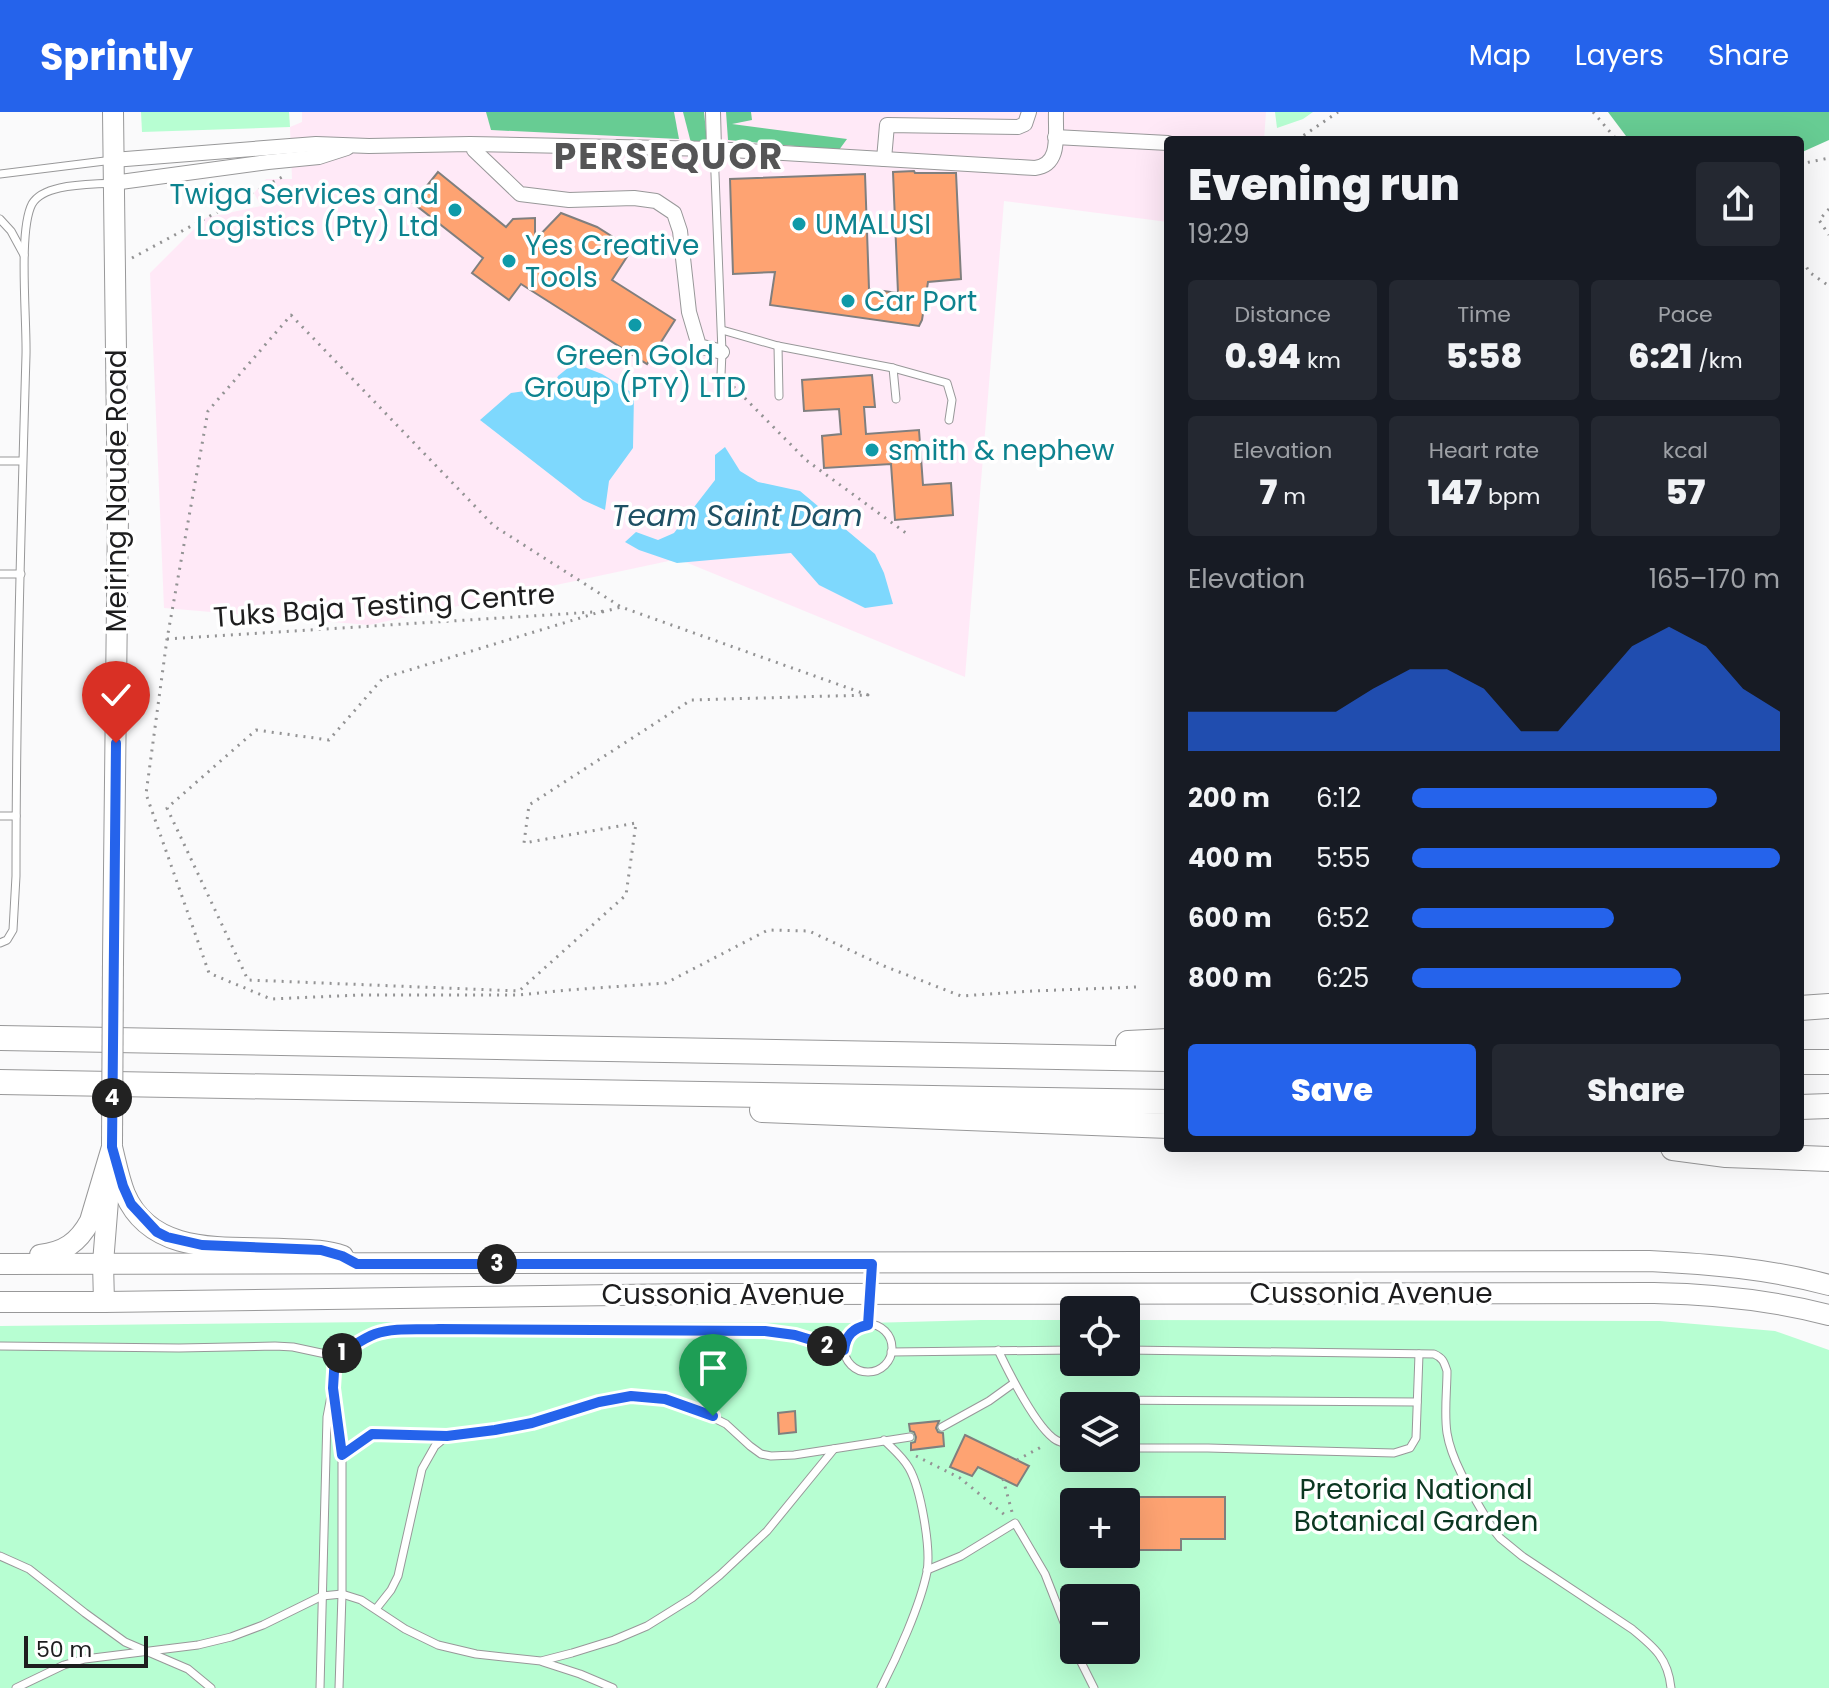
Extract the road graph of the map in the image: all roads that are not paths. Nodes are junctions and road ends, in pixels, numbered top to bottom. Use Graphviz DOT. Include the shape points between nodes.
graph roads {
  1 [pos="113,112"];
  2 [pos="713,112"];
  3 [pos="1029,112"];
  4 [pos="1056,112"];
  5 [pos="887,118"];
  6 [pos="1055,137"];
  7 [pos="1164,143"];
  8 [pos="351,146"];
  9 [pos="714,149"];
  10 [pos="474,150"];
  11 [pos="884,159"];
  12 [pos="113,160"];
  13 [pos="0,174"];
  14 [pos="113,183"];
  15 [pos="0,219"];
  16 [pos="25,257"];
  17 [pos="722,330"];
  18 [pos="778,346"];
  19 [pos="722,352"];
  20 [pos="893,368"];
  21 [pos="721,375"];
  22 [pos="779,396"];
  23 [pos="896,399"];
  24 [pos="949,420"];
  25 [pos="0,461"];
  26 [pos="22,461"];
  27 [pos="0,574"];
  28 [pos="21,574"];
  29 [pos="0,816"];
  30 [pos="16,816"];
  31 [pos="0,943"];
  32 [pos="1829,1006"];
  33 [pos="1804,1008"];
  34 [pos="0,1038"];
  35 [pos="1164,1041"];
  36 [pos="757,1052"];
  37 [pos="1164,1059"];
  38 [pos="1804,1062"];
  39 [pos="1829,1062"];
  40 [pos="0,1082"];
  41 [pos="25,1082"];
  42 [pos="1164,1102"];
  43 [pos="1829,1106"];
  44 [pos="1804,1107"];
  45 [pos="1164,1126"];
  46 [pos="112,1145"];
  47 [pos="1804,1146"];
  48 [pos="1829,1146"];
  49 [pos="1703,1152"];
  50 [pos="1829,1159"];
  51 [pos="0,1262"];
  52 [pos="103,1263"];
  53 [pos="357,1264"];
  54 [pos="872,1264"];
  55 [pos="1829,1285"];
  56 [pos="871,1293"];
  57 [pos="0,1302"];
  58 [pos="104,1302"];
  59 [pos="1829,1315"];
  60 [pos="868,1325"];
  61 [pos="0,1346"];
  62 [pos="844,1350"];
  63 [pos="998,1350"];
  64 [pos="1060,1350"];
  65 [pos="1140,1350"];
  66 [pos="891,1352"];
  67 [pos="1419,1354"];
  68 [pos="335,1356"];
  69 [pos="1014,1383"];
  70 [pos="333,1388"];
  71 [pos="1140,1400"];
  72 [pos="1417,1402"];
  73 [pos="942,1427"];
  74 [pos="910,1437"];
  75 [pos="884,1440"];
  76 [pos="1060,1441"];
  77 [pos="1140,1448"];
  78 [pos="834,1449"];
  79 [pos="0,1556"];
  80 [pos="927,1570"];
  81 [pos="342,1594"];
  82 [pos="322,1596"];
  83 [pos="376,1609"];
  84 [pos="1060,1615"];
  85 [pos="145,1651"];
  86 [pos="541,1661"];
  87 [pos="1082,1664"];
  88 [pos="16,1688"];
  89 [pos="211,1688"];
  90 [pos="320,1688"];
  91 [pos="339,1688"];
  92 [pos="613,1688"];
  93 [pos="881,1688"];
  94 [pos="1094,1688"];
  95 [pos="1671,1688"];
  1 -- 12 [label="main road, Meiring Naude Road"];
  2 -- 9 [label="street"];
  3 -- 5 [label="street" via="1018,127"];
  4 -- 6 [label="street"];
  5 -- 11 [label="street"];
  6 -- 7 [label="street"];
  6 -- 11 [label="street" via="1051,162 1041,167"];
  8 -- 9 [label="street"];
  8 -- 12 [label="street" via="301,144"];
  8 -- 14 [label="street" via="319,157"];
  9 -- 11 [label="street"];
  9 -- 17 [label="lane"];
  10 -- 19 [label="street" via="520,194 569,200 634,198 656,201 674,213 699,346"];
  12 -- 13 [label="lane"];
  12 -- 14 [label="main road, Meiring Naude Road"];
  14 -- 16 [label="lane" via="59,188 35,199 28,215"];
  14 -- 46 [label="main road, Meiring Naude Road, bridge" via="118,620"];
  15 -- 16 [label="lane"];
  16 -- 26 [label="lane"];
  17 -- 18 [label="lane"];
  17 -- 19 [label="lane"];
  18 -- 20 [label="lane"];
  18 -- 22 [label="lane"];
  19 -- 21 [label="lane"];
  20 -- 23 [label="lane"];
  20 -- 24 [label="lane" via="947,383 952,400"];
  25 -- 26 [label="lane"];
  26 -- 28 [label="lane"];
  27 -- 28 [label="lane"];
  28 -- 30 [label="lane"];
  29 -- 30 [label="lane"];
  30 -- 31 [label="lane" via="13,930"];
  32 -- 33 [label="highway"];
  34 -- 36 [label="highway"];
  35 -- 36 [label="highway"];
  36 -- 37 [label="highway"];
  38 -- 39 [label="highway"];
  40 -- 41 [label="highway"];
  41 -- 42 [label="highway"];
  41 -- 45 [label="highway" via="175,1097 710,1108"];
  43 -- 44 [label="highway"];
  46 -- 51 [label="main road" via="90,1221 72,1245 57,1253"];
  46 -- 52 [label="main road, Meiring Naude Road"];
  46 -- 53 [label="main road" via="131,1204 167,1237 202,1245 321,1250"];
  47 -- 48 [label="highway"];
  49 -- 50 [label="highway"];
  51 -- 52 [label="main road, Cussonia Avenue"];
  52 -- 53 [label="main road, Cussonia Avenue"];
  52 -- 58 [label="main road, Meiring Naude Road"];
  53 -- 54 [label="main road, Cussonia Avenue"];
  54 -- 55 [label="main road, Cussonia Avenue" via="1649,1261 1758,1270"];
  54 -- 56 [label="lane"];
  56 -- 58 [label="main road, Cussonia Avenue"];
  56 -- 59 [label="main road, Cussonia Avenue" via="1699,1293"];
  56 -- 60 [label="lane"];
  57 -- 58 [label="main road, Cussonia Avenue"];
  60 -- 62 [label="lane" via="850,1332"];
  60 -- 66 [label="lane" via="886,1333"];
  61 -- 68 [label="lane" via="275,1346"];
  62 -- 66 [label="lane" via="851,1365 867,1372 883,1366"];
  62 -- 68 [label="lane" via="765,1331 439,1329 386,1331"];
  63 -- 64 [label="lane"];
  63 -- 66 [label="lane"];
  63 -- 69 [label="lane"];
  65 -- 67 [label="lane"];
  67 -- 72 [label="lane"];
  67 -- 95 [label="lane" via="1434,1354 1444,1362 1446,1430 1454,1459 1492,1528 1522,1556 1658,1651"];
  68 -- 70 [label="lane"];
  69 -- 73 [label="lane"];
  69 -- 76 [label="lane" via="1045,1431"];
  70 -- 81 [label="lane" via="342,1455"];
  70 -- 82 [label="lane" via="327,1417"];
  71 -- 72 [label="lane"];
  72 -- 77 [label="lane" via="1414,1443 1394,1453"];
  74 -- 75 [label="lane"];
  75 -- 78 [label="lane"];
  75 -- 80 [label="lane" via="915,1482"];
  78 -- 83 [label="lane" via="761,1454 726,1424 702,1412 631,1396 532,1423 447,1436 422,1469 398,1576"];
  78 -- 86 [label="lane" via="767,1531 692,1598 633,1633"];
  79 -- 85 [label="lane" via="29,1569 109,1631"];
  80 -- 84 [label="lane" via="1015,1523 1045,1574"];
  80 -- 93 [label="lane"];
  81 -- 82 [label="lane"];
  81 -- 83 [label="lane"];
  81 -- 91 [label="lane"];
  82 -- 85 [label="lane" via="231,1637"];
  82 -- 90 [label="lane"];
  83 -- 86 [label="lane" via="438,1645"];
  85 -- 88 [label="lane" via="64,1665"];
  85 -- 89 [label="lane" via="188,1669"];
  86 -- 92 [label="lane"];
  87 -- 94 [label="lane"];
}
